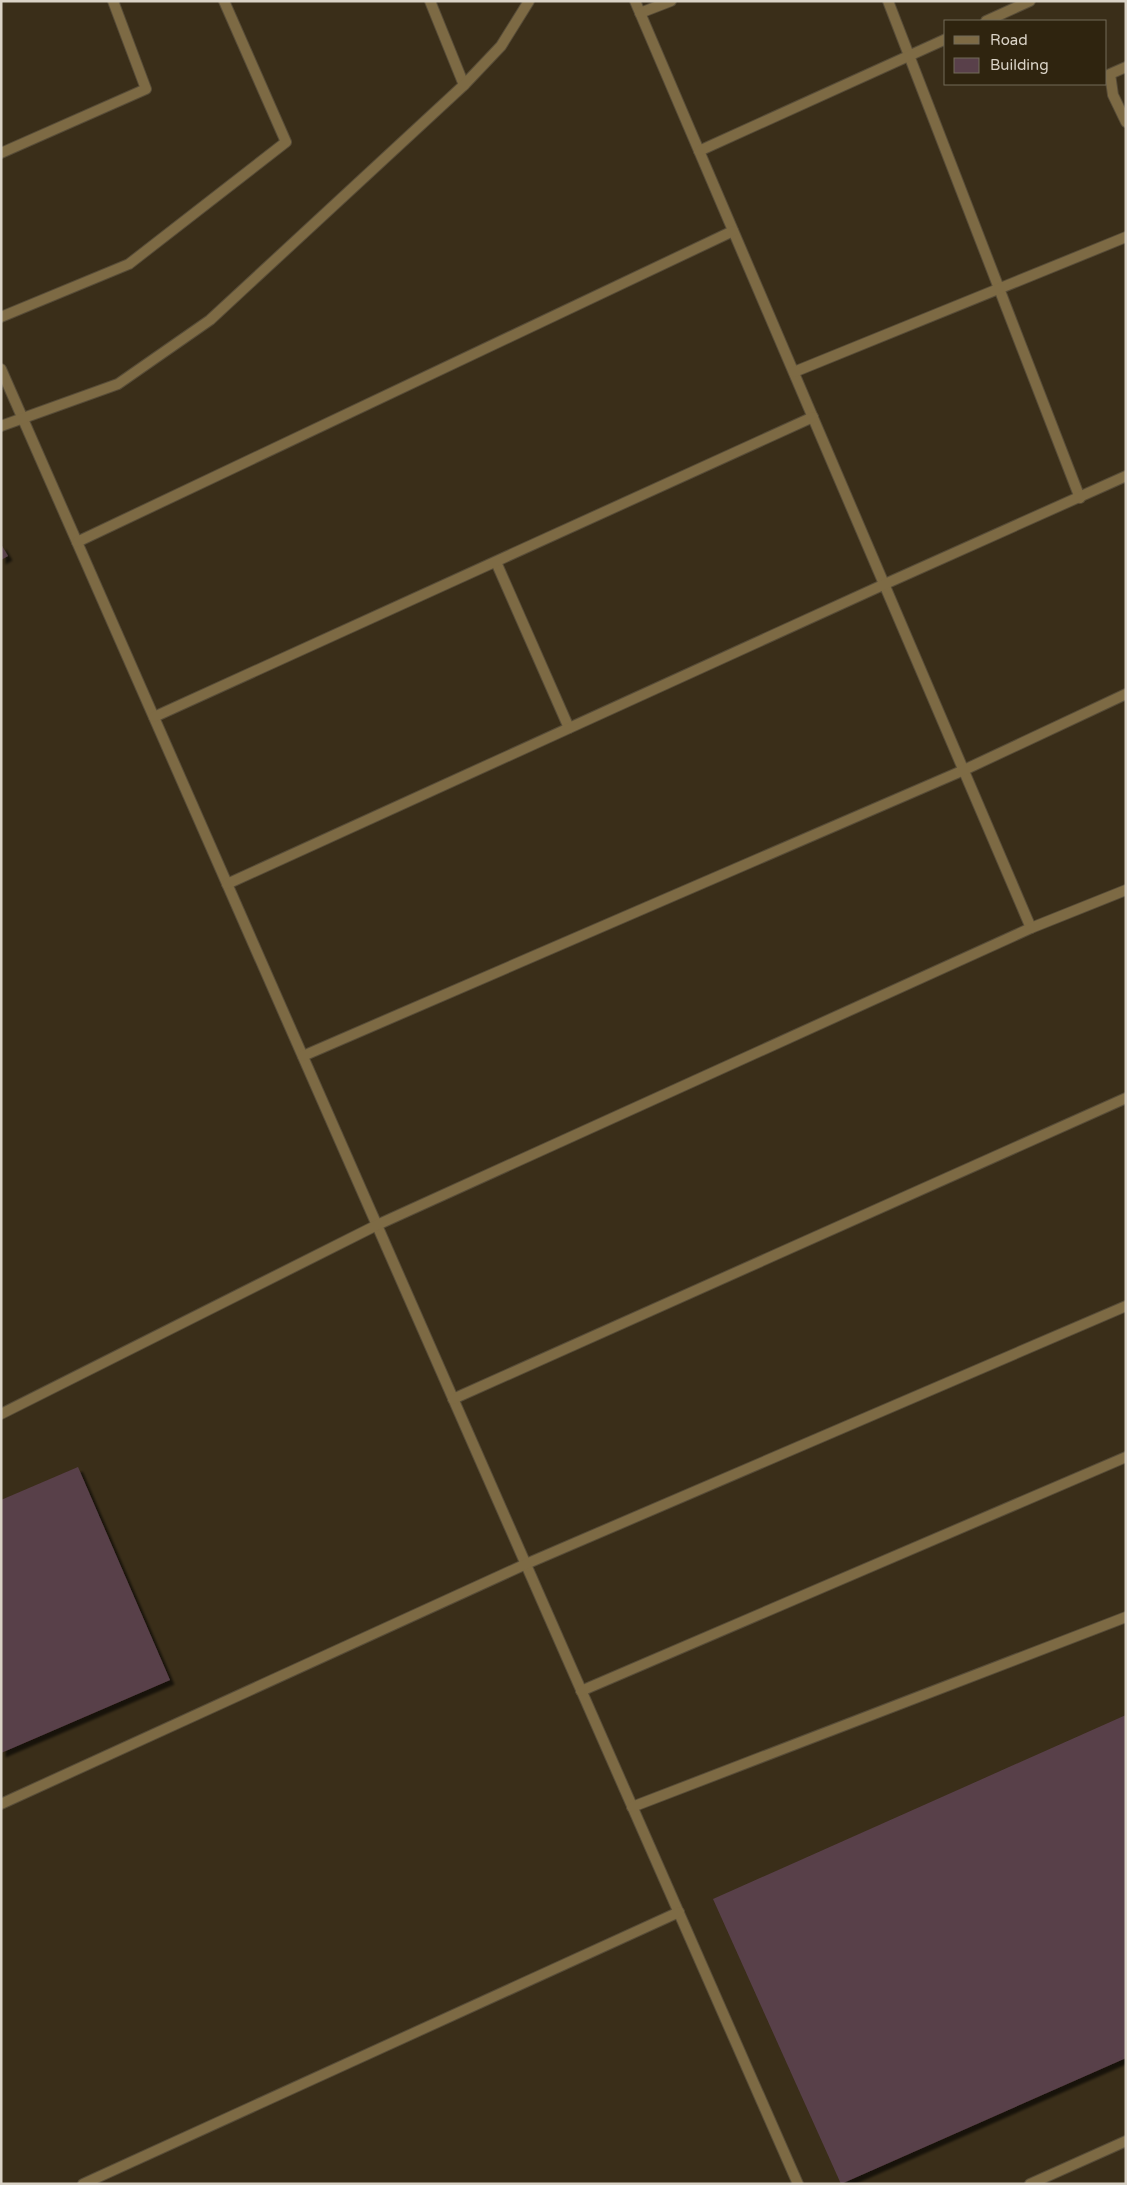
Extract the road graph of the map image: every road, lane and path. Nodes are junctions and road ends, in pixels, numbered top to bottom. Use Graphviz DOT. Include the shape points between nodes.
graph roads {
  1 [pos="113,1"];
  2 [pos="224,1"];
  3 [pos="430,1"];
  4 [pos="529,1"];
  5 [pos="635,1"];
  6 [pos="671,1"];
  7 [pos="888,1"];
  8 [pos="1030,1"];
  9 [pos="640,13"];
  10 [pos="988,20"];
  11 [pos="944,40"];
  12 [pos="910,56"];
  13 [pos="1126,67"];
  14 [pos="464,85"];
  15 [pos="1126,122"];
  16 [pos="699,151"];
  17 [pos="1,154"];
  18 [pos="733,231"];
  19 [pos="1126,237"];
  20 [pos="999,288"];
  21 [pos="1,317"];
  22 [pos="1,369"];
  23 [pos="794,372"];
  24 [pos="813,417"];
  25 [pos="23,420"];
  26 [pos="1,426"];
  27 [pos="1126,476"];
  28 [pos="1080,498"];
  29 [pos="77,542"];
  30 [pos="496,562"];
  31 [pos="885,584"];
  32 [pos="1126,694"];
  33 [pos="154,717"];
  34 [pos="569,728"];
  35 [pos="964,770"];
  36 [pos="227,884"];
  37 [pos="1126,890"];
  38 [pos="1032,928"];
  39 [pos="303,1056"];
  40 [pos="1126,1098"];
  41 [pos="377,1225"];
  42 [pos="1126,1306"];
  43 [pos="453,1399"];
  44 [pos="1,1414"];
  45 [pos="1126,1457"];
  46 [pos="526,1564"];
  47 [pos="1126,1617"];
  48 [pos="581,1691"];
  49 [pos="1,1804"];
  50 [pos="632,1807"];
  51 [pos="679,1912"];
  52 [pos="1126,2141"];
  53 [pos="84,2184"];
  54 [pos="798,2184"];
  55 [pos="1030,2184"];
  1 -- 17 [label="street" via="146,89"];
  2 -- 21 [label="street" via="286,142 129,264"];
  3 -- 14 [label="street"];
  4 -- 14 [label="street" via="501,46"];
  5 -- 9 [label="street"];
  6 -- 9 [label="street"];
  7 -- 12 [label="street"];
  8 -- 10 [label="street"];
  9 -- 16 [label="street"];
  11 -- 12 [label="street"];
  12 -- 16 [label="street"];
  12 -- 20 [label="street"];
  13 -- 15 [label="street" via="1110,74 1113,95"];
  14 -- 25 [label="street" via="210,320 118,384"];
  16 -- 18 [label="street"];
  18 -- 23 [label="street"];
  18 -- 29 [label="street"];
  19 -- 20 [label="street"];
  20 -- 23 [label="street"];
  20 -- 28 [label="street"];
  22 -- 25 [label="street"];
  23 -- 24 [label="street"];
  24 -- 30 [label="street"];
  24 -- 31 [label="street"];
  25 -- 26 [label="street"];
  25 -- 29 [label="street"];
  27 -- 28 [label="street"];
  28 -- 31 [label="street"];
  29 -- 33 [label="street"];
  30 -- 33 [label="street"];
  30 -- 34 [label="street"];
  31 -- 34 [label="street"];
  31 -- 35 [label="street"];
  32 -- 35 [label="street"];
  33 -- 36 [label="street"];
  34 -- 36 [label="street"];
  35 -- 38 [label="street"];
  35 -- 39 [label="street"];
  36 -- 39 [label="street"];
  37 -- 38 [label="street"];
  38 -- 41 [label="street"];
  39 -- 41 [label="street"];
  40 -- 43 [label="street"];
  41 -- 43 [label="street"];
  41 -- 44 [label="street"];
  42 -- 46 [label="street"];
  43 -- 46 [label="street"];
  45 -- 48 [label="street"];
  46 -- 48 [label="street"];
  46 -- 49 [label="street"];
  47 -- 50 [label="street"];
  48 -- 50 [label="street"];
  50 -- 51 [label="street"];
  51 -- 53 [label="street"];
  51 -- 54 [label="street"];
  52 -- 55 [label="street"];
}
